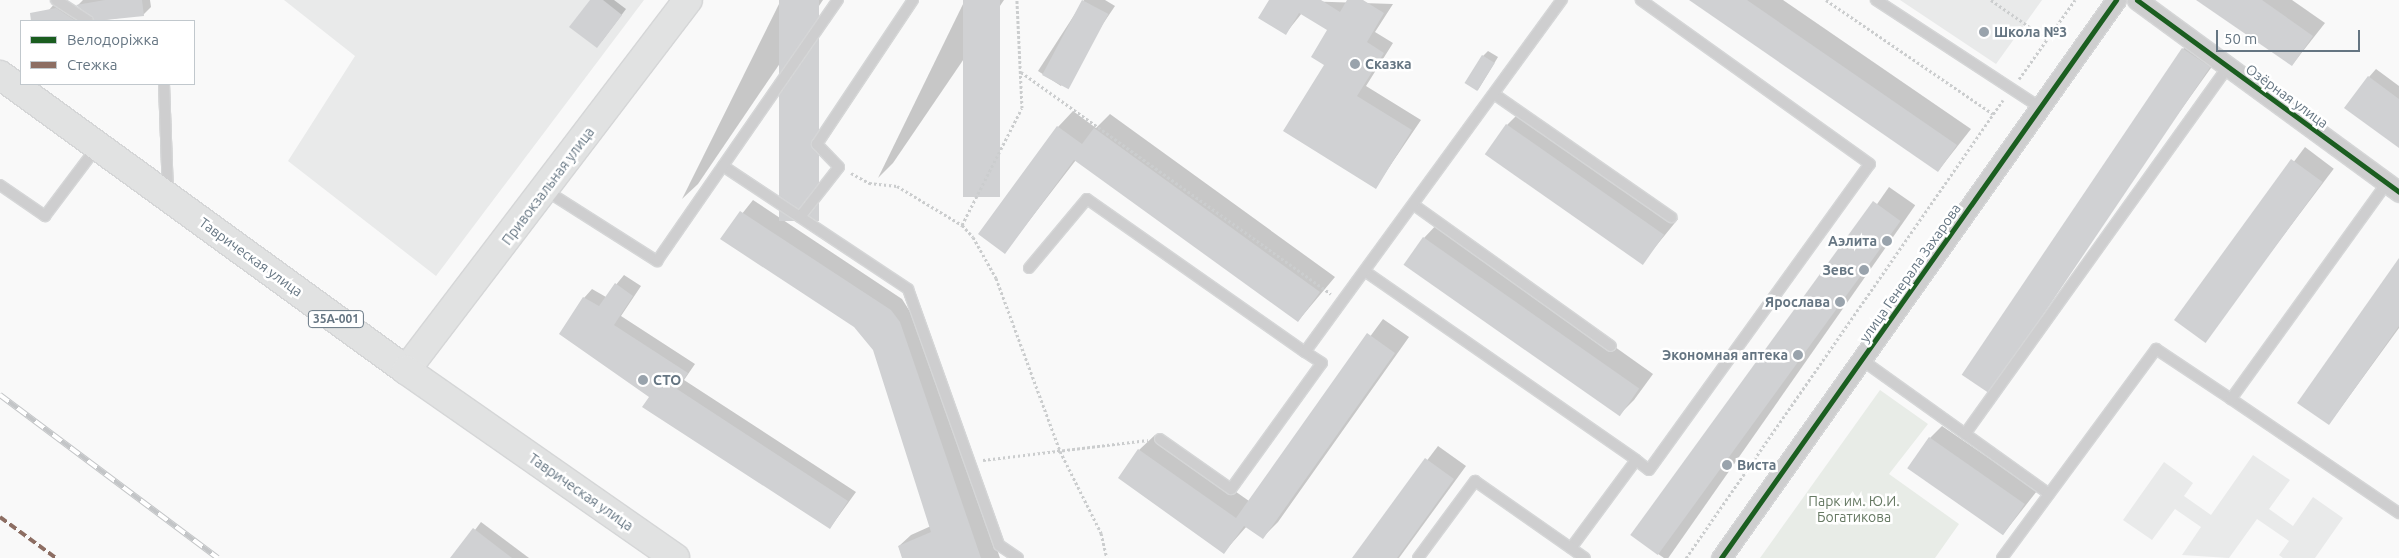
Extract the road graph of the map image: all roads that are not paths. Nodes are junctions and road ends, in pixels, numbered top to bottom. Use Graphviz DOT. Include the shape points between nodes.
graph roads {
  1 [pos="56,0"];
  2 [pos="688,0"];
  3 [pos="838,0"];
  4 [pos="913,0"];
  5 [pos="1562,0"];
  6 [pos="1641,0"];
  7 [pos="1876,0"];
  8 [pos="2116,0"];
  9 [pos="2137,0"];
  10 [pos="86,20"];
  11 [pos="2228,67"];
  12 [pos="0,75"];
  13 [pos="164,85"];
  14 [pos="1494,94"];
  15 [pos="2041,108"];
  16 [pos="97,147"];
  17 [pos="722,166"];
  18 [pos="0,186"];
  19 [pos="2393,188"];
  20 [pos="545,190"];
  21 [pos="168,197"];
  22 [pos="1414,205"];
  23 [pos="1670,216"];
  24 [pos="800,218"];
  25 [pos="1029,268"];
  26 [pos="1366,272"];
  27 [pos="1611,346"];
  28 [pos="1304,352"];
  29 [pos="1862,360"];
  30 [pos="406,370"];
  31 [pos="2231,400"];
  32 [pos="1965,434"];
  33 [pos="1160,439"];
  34 [pos="1636,460"];
  35 [pos="2049,494"];
  36 [pos="2399,513"];
  37 [pos="1571,548"];
  38 [pos="675,558"];
  39 [pos="1018,558"];
  40 [pos="1418,558"];
  41 [pos="1585,558"];
  42 [pos="1722,558"];
  43 [pos="2002,558"];
  1 -- 10 [label="lane"];
  2 -- 20 [label="main road, Привокзальная улица"];
  3 -- 17 [label="lane"];
  4 -- 24 [label="lane" via="817,144 839,167"];
  5 -- 14 [label="lane"];
  6 -- 34 [label="lane" via="1870,164 1649,470"];
  7 -- 15 [label="lane"];
  8 -- 15 [label="street, улица Генерала Захарова"];
  9 -- 11 [label="street, Озёрная улица"];
  11 -- 19 [label="street, Озёрная улица"];
  11 -- 32 [label="lane"];
  12 -- 16 [label="main road, Таврическая улица / 35А-001"];
  13 -- 21 [label="lane"];
  14 -- 22 [label="lane"];
  14 -- 23 [label="lane"];
  15 -- 29 [label="street, улица Генерала Захарова"];
  16 -- 18 [label="lane" via="44,216"];
  16 -- 21 [label="main road, Таврическая улица / 35А-001"];
  17 -- 20 [label="lane" via="657,261"];
  17 -- 24 [label="lane"];
  19 -- 31 [label="lane"];
  20 -- 30 [label="main road, Привокзальная улица"];
  21 -- 30 [label="main road, Таврическая улица / 35А-001"];
  22 -- 26 [label="lane"];
  22 -- 27 [label="lane"];
  24 -- 39 [label="lane" via="908,289 999,545"];
  25 -- 28 [label="lane" via="1087,199"];
  26 -- 28 [label="lane"];
  26 -- 34 [label="lane"];
  28 -- 33 [label="lane" via="1322,363 1231,489"];
  29 -- 32 [label="lane"];
  29 -- 42 [label="street, улица Генерала Захарова"];
  30 -- 38 [label="main road, Таврическая улица / 35А-001"];
  31 -- 35 [label="lane" via="2156,349"];
  31 -- 36 [label="lane"];
  32 -- 35 [label="lane"];
  34 -- 37 [label="lane"];
  35 -- 43 [label="lane"];
  37 -- 40 [label="lane" via="1474,481"];
  37 -- 41 [label="lane"];
}
